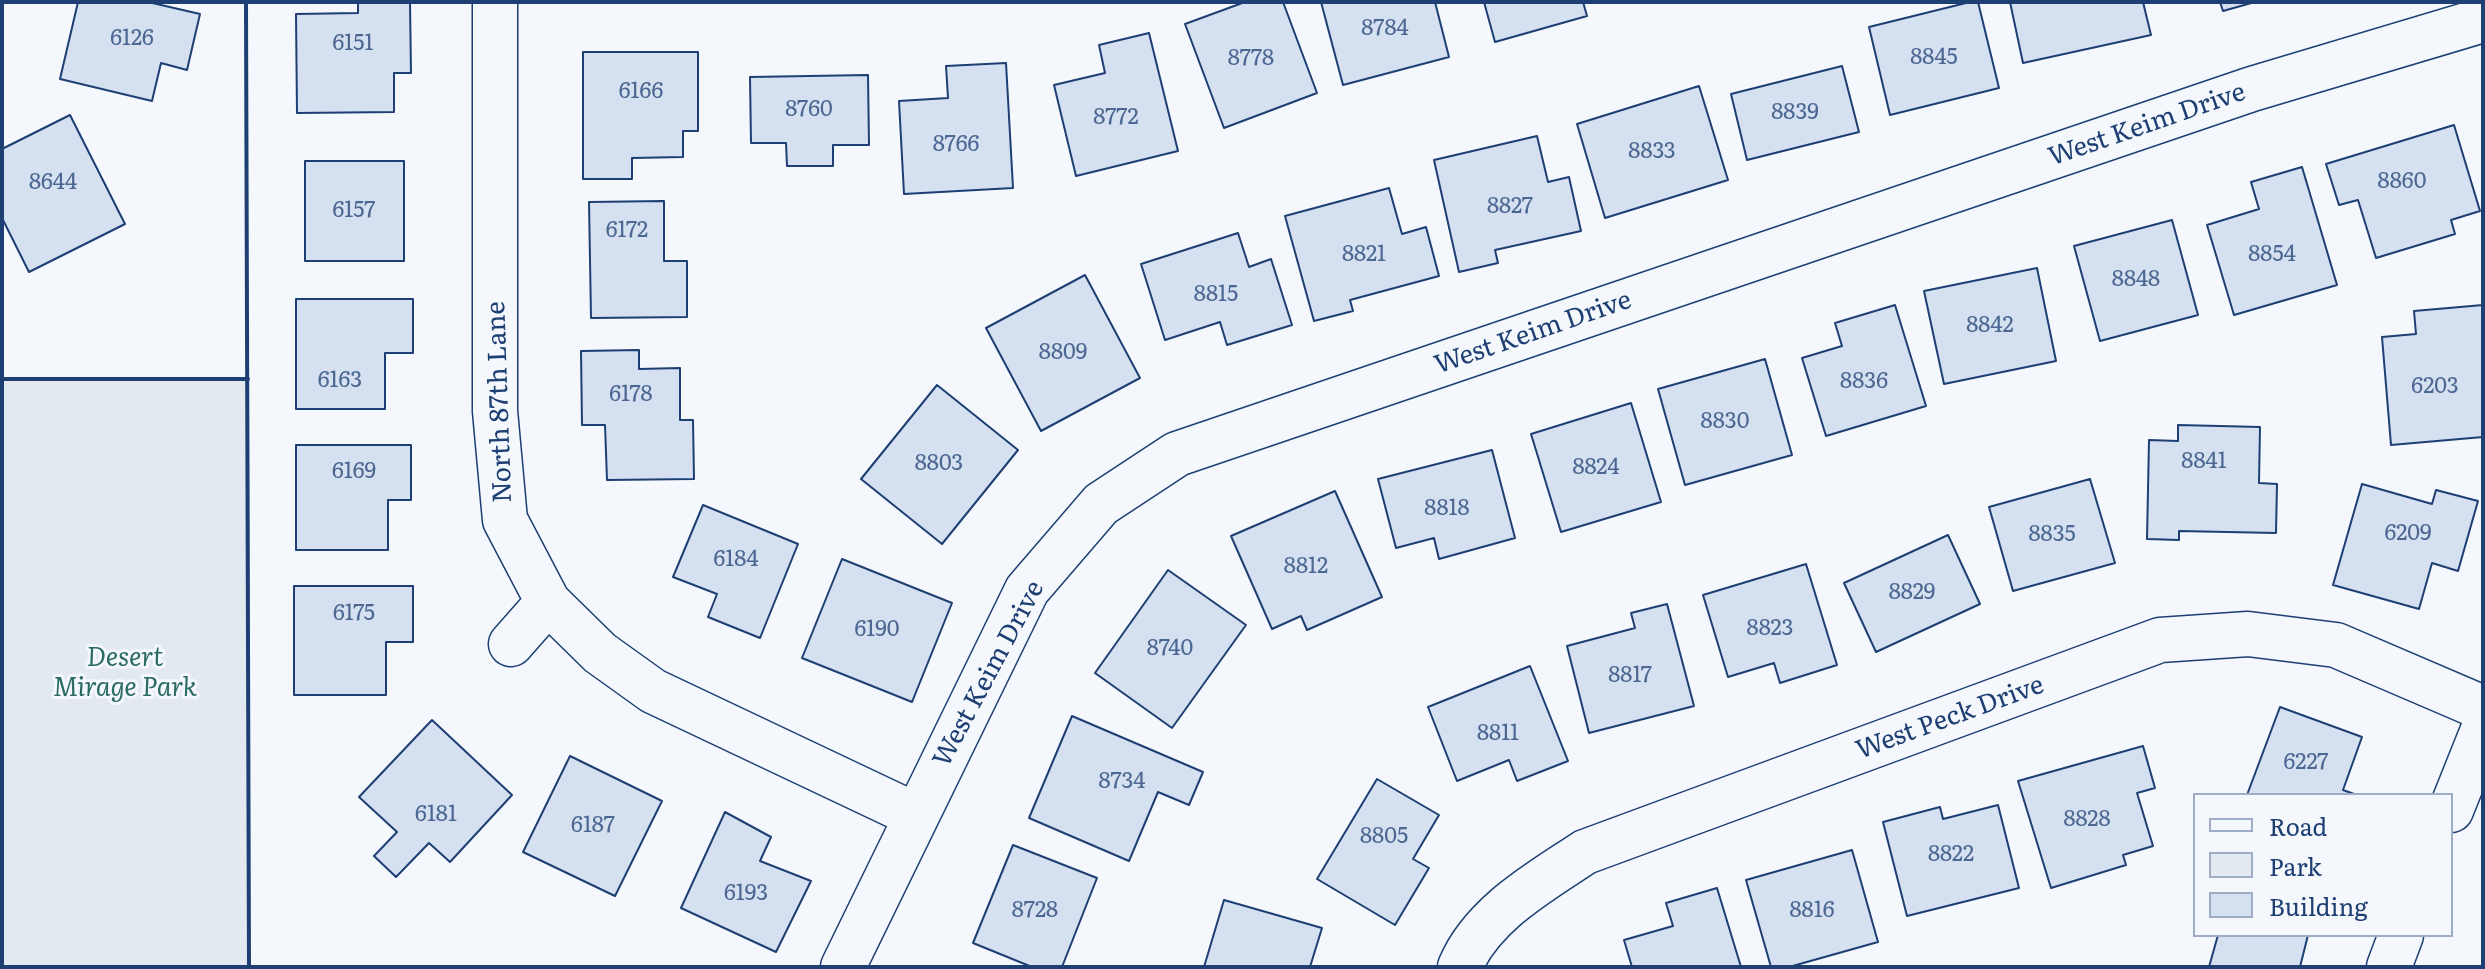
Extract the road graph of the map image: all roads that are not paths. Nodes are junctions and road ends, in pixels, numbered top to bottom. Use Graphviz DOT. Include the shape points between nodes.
graph roads {
  1 [pos="495,2"];
  2 [pos="2483,20"];
  3 [pos="548,602"];
  4 [pos="511,644"];
  5 [pos="2483,708"];
  6 [pos="2483,730"];
  7 [pos="2453,805"];
  8 [pos="915,815"];
  9 [pos="2400,937"];
  10 [pos="843,967"];
  11 [pos="1460,967"];
  12 [pos="2389,967"];
  1 -- 3 [label="street, North 87th Lane" via="495,411 505,520"];
  2 -- 8 [label="street, West Keim Drive" via="2252,89 1177,454 1101,504 1027,590"];
  3 -- 4 [label="street"];
  3 -- 8 [label="street, North 87th Lane" via="600,653 653,691"];
  5 -- 11 [label="street, West Peck Drive" via="2336,645 2248,634 2160,640 1585,852 1514,900 1467,951"];
  6 -- 7 [label="street"];
  8 -- 10 [label="street, West Keim Drive"];
  9 -- 12 [label="street"];
}
